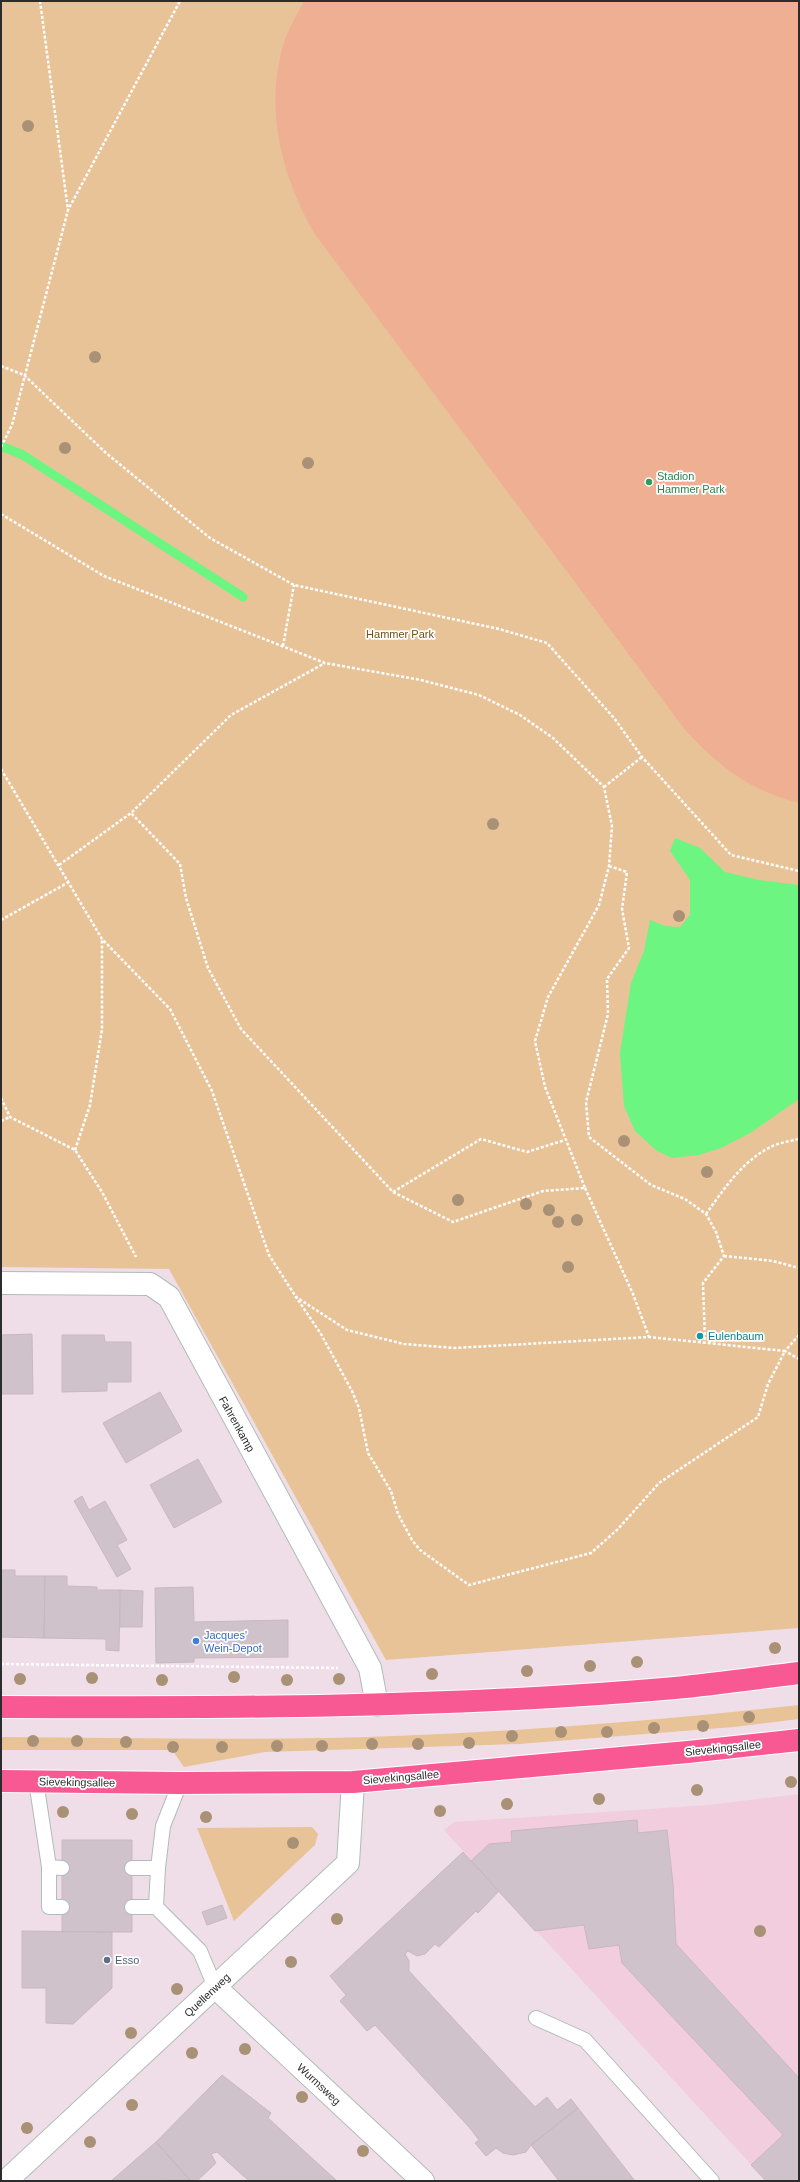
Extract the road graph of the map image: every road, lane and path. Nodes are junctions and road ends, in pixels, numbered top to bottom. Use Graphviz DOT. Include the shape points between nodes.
graph roads {
  1 [pos="40,1"];
  2 [pos="180,1"];
  3 [pos="68,210"];
  4 [pos="1,366"];
  5 [pos="24,375"];
  6 [pos="1,447"];
  7 [pos="1,514"];
  8 [pos="294,584"];
  9 [pos="283,646"];
  10 [pos="325,663"];
  11 [pos="642,757"];
  12 [pos="1,769"];
  13 [pos="604,787"];
  14 [pos="131,813"];
  15 [pos="59,865"];
  16 [pos="609,866"];
  17 [pos="799,871"];
  18 [pos="69,882"];
  19 [pos="1,920"];
  20 [pos="102,939"];
  21 [pos="1,1098"];
  22 [pos="10,1117"];
  23 [pos="1,1121"];
  24 [pos="799,1139"];
  25 [pos="565,1140"];
  26 [pos="75,1150"];
  27 [pos="585,1188"];
  28 [pos="393,1192"];
  29 [pos="706,1214"];
  30 [pos="724,1256"];
  31 [pos="799,1268"];
  32 [pos="1,1282"];
  33 [pos="150,1284"];
  34 [pos="296,1297"];
  35 [pos="799,1335"];
  36 [pos="649,1337"];
  37 [pos="705,1342"];
  38 [pos="785,1351"];
  39 [pos="799,1360"];
  40 [pos="1,1664"];
  41 [pos="370,1668"];
  42 [pos="799,1673"];
  43 [pos="376,1705"];
  44 [pos="1,1707"];
  45 [pos="799,1740"];
  46 [pos="1,1781"];
  47 [pos="36,1781"];
  48 [pos="353,1782"];
  49 [pos="180,1783"];
  50 [pos="132,1868"];
  51 [pos="158,1868"];
  52 [pos="62,1907"];
  53 [pos="132,1907"];
  54 [pos="156,1907"];
  55 [pos="215,1987"];
  56 [pos="536,2018"];
  57 [pos="6,2181"];
  58 [pos="423,2181"];
  59 [pos="712,2181"];
  1 -- 3 [label="path"];
  2 -- 3 [label="path"];
  3 -- 5 [label="path"];
  4 -- 5 [label="path"];
  5 -- 6 [label="path" via="12,425"];
  5 -- 8 [label="path" via="106,453 210,538"];
  7 -- 9 [label="path" via="104,576"];
  8 -- 9 [label="path"];
  8 -- 11 [label="path" via="499,629 547,643 614,718"];
  9 -- 10 [label="path"];
  10 -- 13 [label="path" via="421,680 479,695 520,715 553,738"];
  10 -- 14 [label="path" via="231,715"];
  11 -- 13 [label="path"];
  11 -- 17 [label="path" via="731,854"];
  12 -- 15 [label="path"];
  13 -- 16 [label="path" via="612,826"];
  14 -- 15 [label="path"];
  14 -- 28 [label="path" via="180,864 186,898 208,968 241,1029"];
  15 -- 18 [label="path"];
  16 -- 25 [label="path" via="599,905 548,997 535,1041 545,1086"];
  16 -- 29 [label="path" via="627,872 622,909 629,948 607,979 608,1014 586,1102 589,1136 651,1185 685,1198"];
  18 -- 19 [label="path"];
  18 -- 20 [label="path"];
  20 -- 26 [label="path" via="102,1029 90,1105"];
  20 -- 34 [label="path" via="170,1009 212,1091 269,1255"];
  21 -- 22 [label="path"];
  22 -- 23 [label="path"];
  22 -- 26 [label="path"];
  24 -- 29 [label="path" via="775,1146 756,1157 732,1178"];
  25 -- 27 [label="path"];
  25 -- 28 [label="path" via="527,1152 481,1139"];
  26 -- 33 [label="path" via="102,1192"];
  27 -- 28 [label="path" via="543,1191 453,1222"];
  27 -- 36 [label="path" via="633,1294"];
  29 -- 30 [label="path" via="716,1232"];
  30 -- 31 [label="path" via="773,1261"];
  30 -- 37 [label="path" via="703,1283"];
  32 -- 33 [label="street"];
  33 -- 41 [label="street, Fahrenkamp" via="168,1297"];
  34 -- 36 [label="path" via="347,1330 404,1344 455,1348"];
  34 -- 38 [label="path" via="321,1334 352,1391 359,1408 368,1453 391,1491 398,1514 412,1540 420,1550 469,1585 591,1553 618,1529 659,1483 758,1417 768,1384"];
  35 -- 38 [label="path"];
  36 -- 37 [label="path"];
  37 -- 38 [label="path"];
  38 -- 39 [label="path"];
  40 -- 41 [label="path"];
  41 -- 43 [label="street, Fahrenkamp"];
  42 -- 43 [label="main road" via="676,1688"];
  43 -- 44 [label="main road" via="199,1708"];
  45 -- 48 [label="main road, Sievekingsallee"];
  46 -- 47 [label="main road, Sievekingsallee"];
  47 -- 49 [label="main road, Sievekingsallee"];
  47 -- 52 [label="lane" via="56,1868 49,1907"];
  48 -- 49 [label="main road, Sievekingsallee"];
  48 -- 55 [label="street, Quellenweg" via="348,1862"];
  49 -- 51 [label="lane" via="163,1826"];
  50 -- 51 [label="lane"];
  51 -- 54 [label="lane"];
  53 -- 54 [label="lane"];
  54 -- 55 [label="lane" via="200,1951"];
  55 -- 57 [label="street, Quellenweg"];
  55 -- 58 [label="street, Wurmsweg"];
  56 -- 59 [label="lane" via="585,2040"];
}
